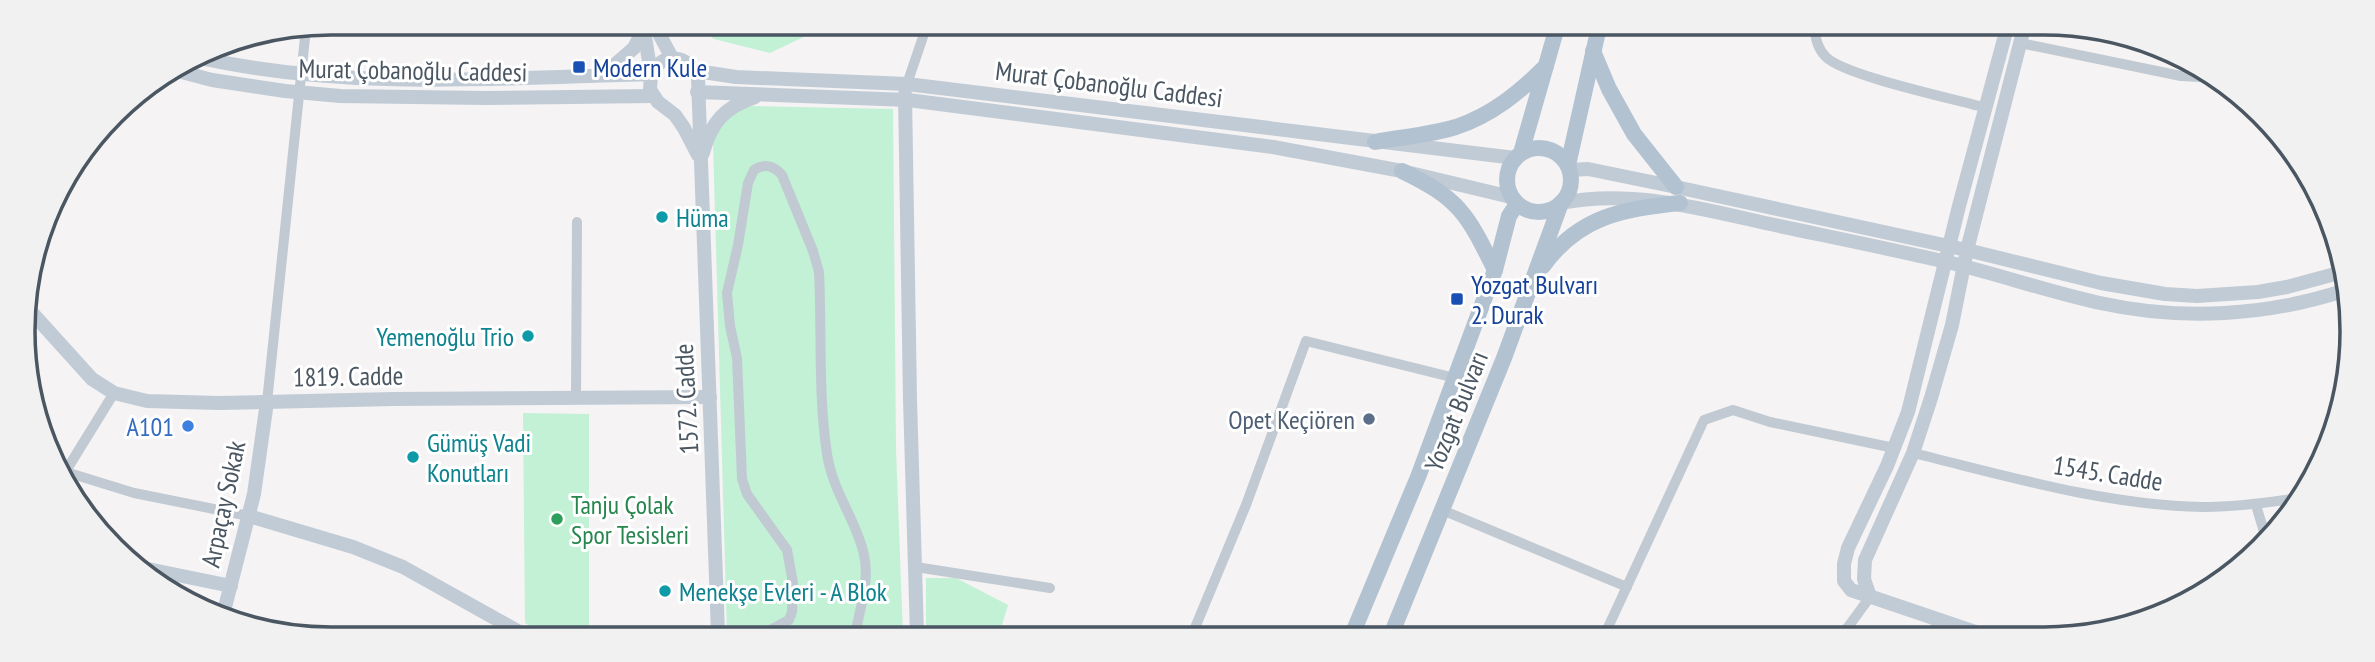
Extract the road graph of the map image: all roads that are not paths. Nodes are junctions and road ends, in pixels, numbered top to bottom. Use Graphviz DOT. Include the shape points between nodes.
graph roads {
  1 [pos="641,35"];
  2 [pos="648,35"];
  3 [pos="655,35"];
  4 [pos="924,35"];
  5 [pos="1555,35"];
  6 [pos="1597,35"];
  7 [pos="1815,35"];
  8 [pos="2005,35"];
  9 [pos="2022,36"];
  10 [pos="305,37"];
  11 [pos="1593,51"];
  12 [pos="672,58"];
  13 [pos="214,60"];
  14 [pos="1546,65"];
  15 [pos="696,71"];
  16 [pos="186,73"];
  17 [pos="302,74"];
  18 [pos="651,74"];
  19 [pos="604,75"];
  20 [pos="2195,77"];
  21 [pos="907,84"];
  22 [pos="697,92"];
  23 [pos="300,93"];
  24 [pos="762,94"];
  25 [pos="656,99"];
  26 [pos="904,100"];
  27 [pos="1986,108"];
  28 [pos="1375,142"];
  29 [pos="1518,155"];
  30 [pos="701,162"];
  31 [pos="1569,168"];
  32 [pos="1402,171"];
  33 [pos="1676,187"];
  34 [pos="1514,201"];
  35 [pos="1561,203"];
  36 [pos="1680,203"];
  37 [pos="577,222"];
  38 [pos="1950,246"];
  39 [pos="1967,250"];
  40 [pos="1946,262"];
  41 [pos="1964,267"];
  42 [pos="1495,270"];
  43 [pos="2334,274"];
  44 [pos="1535,276"];
  45 [pos="2337,293"];
  46 [pos="36,316"];
  47 [pos="1455,378"];
  48 [pos="114,393"];
  49 [pos="710,397"];
  50 [pos="576,398"];
  51 [pos="267,402"];
  52 [pos="1894,448"];
  53 [pos="1913,453"];
  54 [pos="69,467"];
  55 [pos="73,475"];
  56 [pos="2287,500"];
  57 [pos="2256,505"];
  58 [pos="1442,510"];
  59 [pos="249,516"];
  60 [pos="2263,527"];
  61 [pos="916,568"];
  62 [pos="159,571"];
  63 [pos="231,586"];
  64 [pos="1627,587"];
  65 [pos="1050,588"];
  66 [pos="1870,597"];
  67 [pos="225,607"];
  68 [pos="1941,619"];
  69 [pos="510,627"];
  70 [pos="718,627"];
  71 [pos="776,627"];
  72 [pos="856,627"];
  73 [pos="918,627"];
  74 [pos="1195,627"];
  75 [pos="1355,627"];
  76 [pos="1394,627"];
  77 [pos="1608,627"];
  78 [pos="1848,627"];
  79 [pos="1935,627"];
  80 [pos="1963,627"];
  1 -- 19 [label="main road" via="634,48"];
  2 -- 18 [label="main road"];
  3 -- 12 [label="main road"];
  4 -- 21 [label="street"];
  5 -- 14 [label="main road"];
  6 -- 11 [label="main road"];
  7 -- 27 [label="street" via="1826,58 1856,72"];
  8 -- 27 [label="main road"];
  9 -- 20 [label="street"];
  9 -- 39 [label="main road"];
  10 -- 17 [label="street"];
  11 -- 31 [label="main road"];
  11 -- 33 [label="main road" via="1634,134"];
  12 -- 15 [label="main road" via="686,61"];
  12 -- 18 [label="main road" via="658,64"];
  13 -- 17 [label="main road, Murat Çobanoğlu Caddesi"];
  14 -- 28 [label="main road" via="1496,108 1456,127"];
  14 -- 29 [label="main road"];
  15 -- 21 [label="main road, Murat Çobanoğlu Caddesi" via="736,77"];
  15 -- 22 [label="main road"];
  16 -- 23 [label="main road, Murat Çobanoğlu Caddesi"];
  17 -- 19 [label="main road, Murat Çobanoğlu Caddesi" via="354,79"];
  17 -- 23 [label="street"];
  18 -- 19 [label="main road, Murat Çobanoğlu Caddesi"];
  18 -- 25 [label="main road" via="649,83"];
  21 -- 26 [label="main road"];
  21 -- 28 [label="main road, Murat Çobanoğlu Caddesi"];
  22 -- 24 [label="main road, Murat Çobanoğlu Caddesi"];
  22 -- 25 [label="main road" via="681,107"];
  22 -- 30 [label="main road, 1572. Cadde"];
  23 -- 25 [label="main road, Murat Çobanoğlu Caddesi"];
  23 -- 51 [label="street"];
  24 -- 26 [label="main road, Murat Çobanoğlu Caddesi"];
  24 -- 30 [label="main road" via="730,107 718,120"];
  25 -- 30 [label="main road" via="675,115"];
  26 -- 32 [label="main road, Murat Çobanoğlu Caddesi" via="1272,147"];
  26 -- 61 [label="main road"];
  27 -- 38 [label="main road"];
  28 -- 29 [label="main road, Murat Çobanoğlu Caddesi"];
  29 -- 31 [label="main road" via="1546,148"];
  29 -- 34 [label="main road" via="1506,179"];
  30 -- 49 [label="main road, 1572. Cadde"];
  31 -- 33 [label="main road"];
  31 -- 35 [label="main road" via="1570,187"];
  32 -- 34 [label="main road, Murat Çobanoğlu Caddesi"];
  32 -- 42 [label="main road" via="1454,201"];
  33 -- 38 [label="main road"];
  34 -- 35 [label="main road" via="1537,212"];
  34 -- 42 [label="main road, Yozgat Bulvarı"];
  35 -- 36 [label="main road" via="1602,198"];
  35 -- 44 [label="main road, Yozgat Bulvarı"];
  36 -- 40 [label="main road"];
  36 -- 44 [label="main road" via="1634,208 1593,223 1570,237"];
  37 -- 50 [label="street"];
  38 -- 39 [label="main road"];
  38 -- 40 [label="main road"];
  39 -- 41 [label="main road"];
  39 -- 43 [label="main road" via="2165,294 2258,292"];
  40 -- 41 [label="main road"];
  40 -- 52 [label="main road" via="1908,412"];
  41 -- 45 [label="main road" via="2100,303 2172,313 2272,309"];
  41 -- 53 [label="main road"];
  42 -- 47 [label="main road, Yozgat Bulvarı"];
  44 -- 58 [label="main road, Yozgat Bulvarı"];
  46 -- 48 [label="main road, 1819. Cadde" via="92,379"];
  47 -- 74 [label="street" via="1306,341"];
  47 -- 75 [label="main road, Yozgat Bulvarı"];
  48 -- 51 [label="main road, 1819. Cadde" via="147,401"];
  48 -- 54 [label="street"];
  49 -- 50 [label="main road, 1819. Cadde"];
  49 -- 70 [label="main road, 1572. Cadde"];
  50 -- 51 [label="main road, 1819. Cadde"];
  51 -- 59 [label="main road, Arpaçay Sokak"];
  52 -- 64 [label="street" via="1733,411 1704,420"];
  52 -- 66 [label="main road" via="1844,564 1844,581"];
  53 -- 57 [label="street, 1545. Cadde" via="2088,495 2203,507"];
  53 -- 66 [label="main road" via="1865,561"];
  55 -- 59 [label="street"];
  56 -- 57 [label="street, 1545. Cadde"];
  57 -- 60 [label="street"];
  58 -- 64 [label="street"];
  58 -- 76 [label="main road, Yozgat Bulvarı"];
  59 -- 63 [label="main road, Arpaçay Sokak"];
  59 -- 69 [label="main road" via="403,567"];
  61 -- 65 [label="street"];
  61 -- 73 [label="main road"];
  62 -- 63 [label="main road"];
  63 -- 67 [label="main road, Arpaçay Sokak"];
  64 -- 77 [label="street"];
  66 -- 68 [label="main road"];
  66 -- 78 [label="street"];
  68 -- 79 [label="street"];
  68 -- 80 [label="main road"];
  71 -- 72 [label="street" via="789,620 792,612 792,572 787,550 743,485 737,358 727,301 748,183 754,170 764,166 782,175 819,272 827,456 835,487 865,556"];
}
